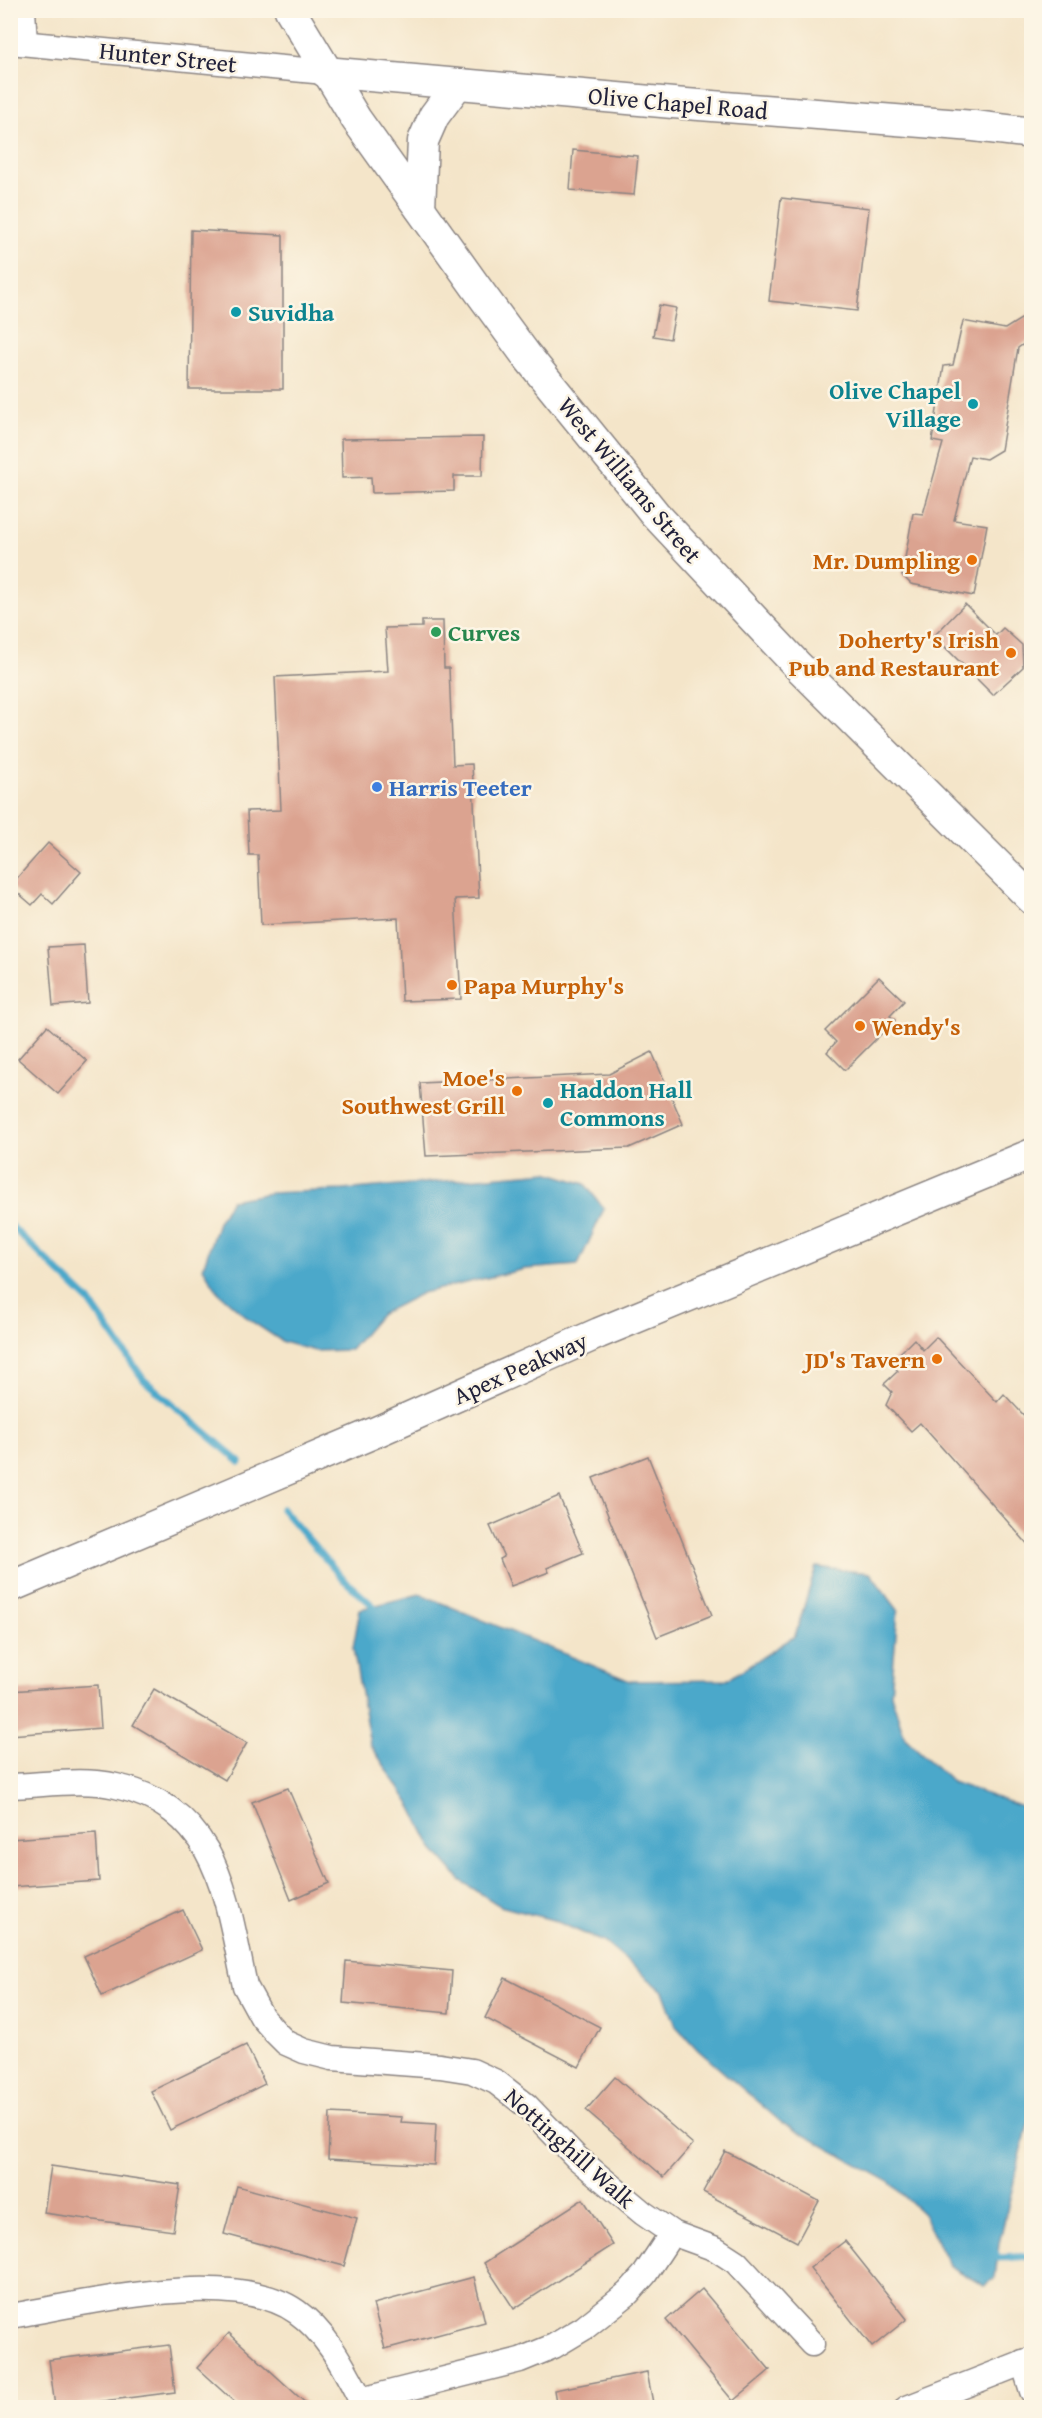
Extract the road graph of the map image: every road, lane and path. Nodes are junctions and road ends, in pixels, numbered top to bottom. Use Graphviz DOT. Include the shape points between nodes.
graph roads {
  1 [pos="23,10"];
  2 [pos="290,10"];
  3 [pos="18,42"];
  4 [pos="325,72"];
  5 [pos="457,85"];
  6 [pos="1032,133"];
  7 [pos="420,208"];
  8 [pos="1032,899"];
  9 [pos="1032,1154"];
  10 [pos="10,1587"];
  11 [pos="10,1786"];
  12 [pos="672,2234"];
  13 [pos="10,2316"];
  14 [pos="812,2344"];
  15 [pos="1027,2360"];
  16 [pos="1032,2391"];
  17 [pos="361,2404"];
  18 [pos="908,2408"];
  1 -- 3 [label="street"];
  2 -- 4 [label="main road, West Williams Street"];
  3 -- 4 [label="street, Hunter Street"];
  4 -- 5 [label="main road, Olive Chapel Road"];
  4 -- 7 [label="main road, West Williams Street"];
  5 -- 6 [label="main road, Olive Chapel Road"];
  5 -- 7 [label="main road" via="434,116 423,141"];
  7 -- 8 [label="main road, West Williams Street" via="526,355 655,514 798,666"];
  9 -- 10 [label="main road, Apex Peakway" via="599,1333"];
  11 -- 12 [label="street, Nottinghill Walk" via="115,1785 148,1796 178,1814 199,1836 215,1863 250,1994 262,2017 286,2043 332,2058 472,2071 496,2082 617,2193"];
  12 -- 14 [label="street, Nottinghill Walk" via="736,2262"];
  12 -- 17 [label="street" via="628,2293 554,2346 520,2360"];
  13 -- 17 [label="street" via="172,2290 223,2291 266,2298 296,2311 312,2324 339,2359"];
  15 -- 16 [label="street"];
  15 -- 18 [label="street"];
}
